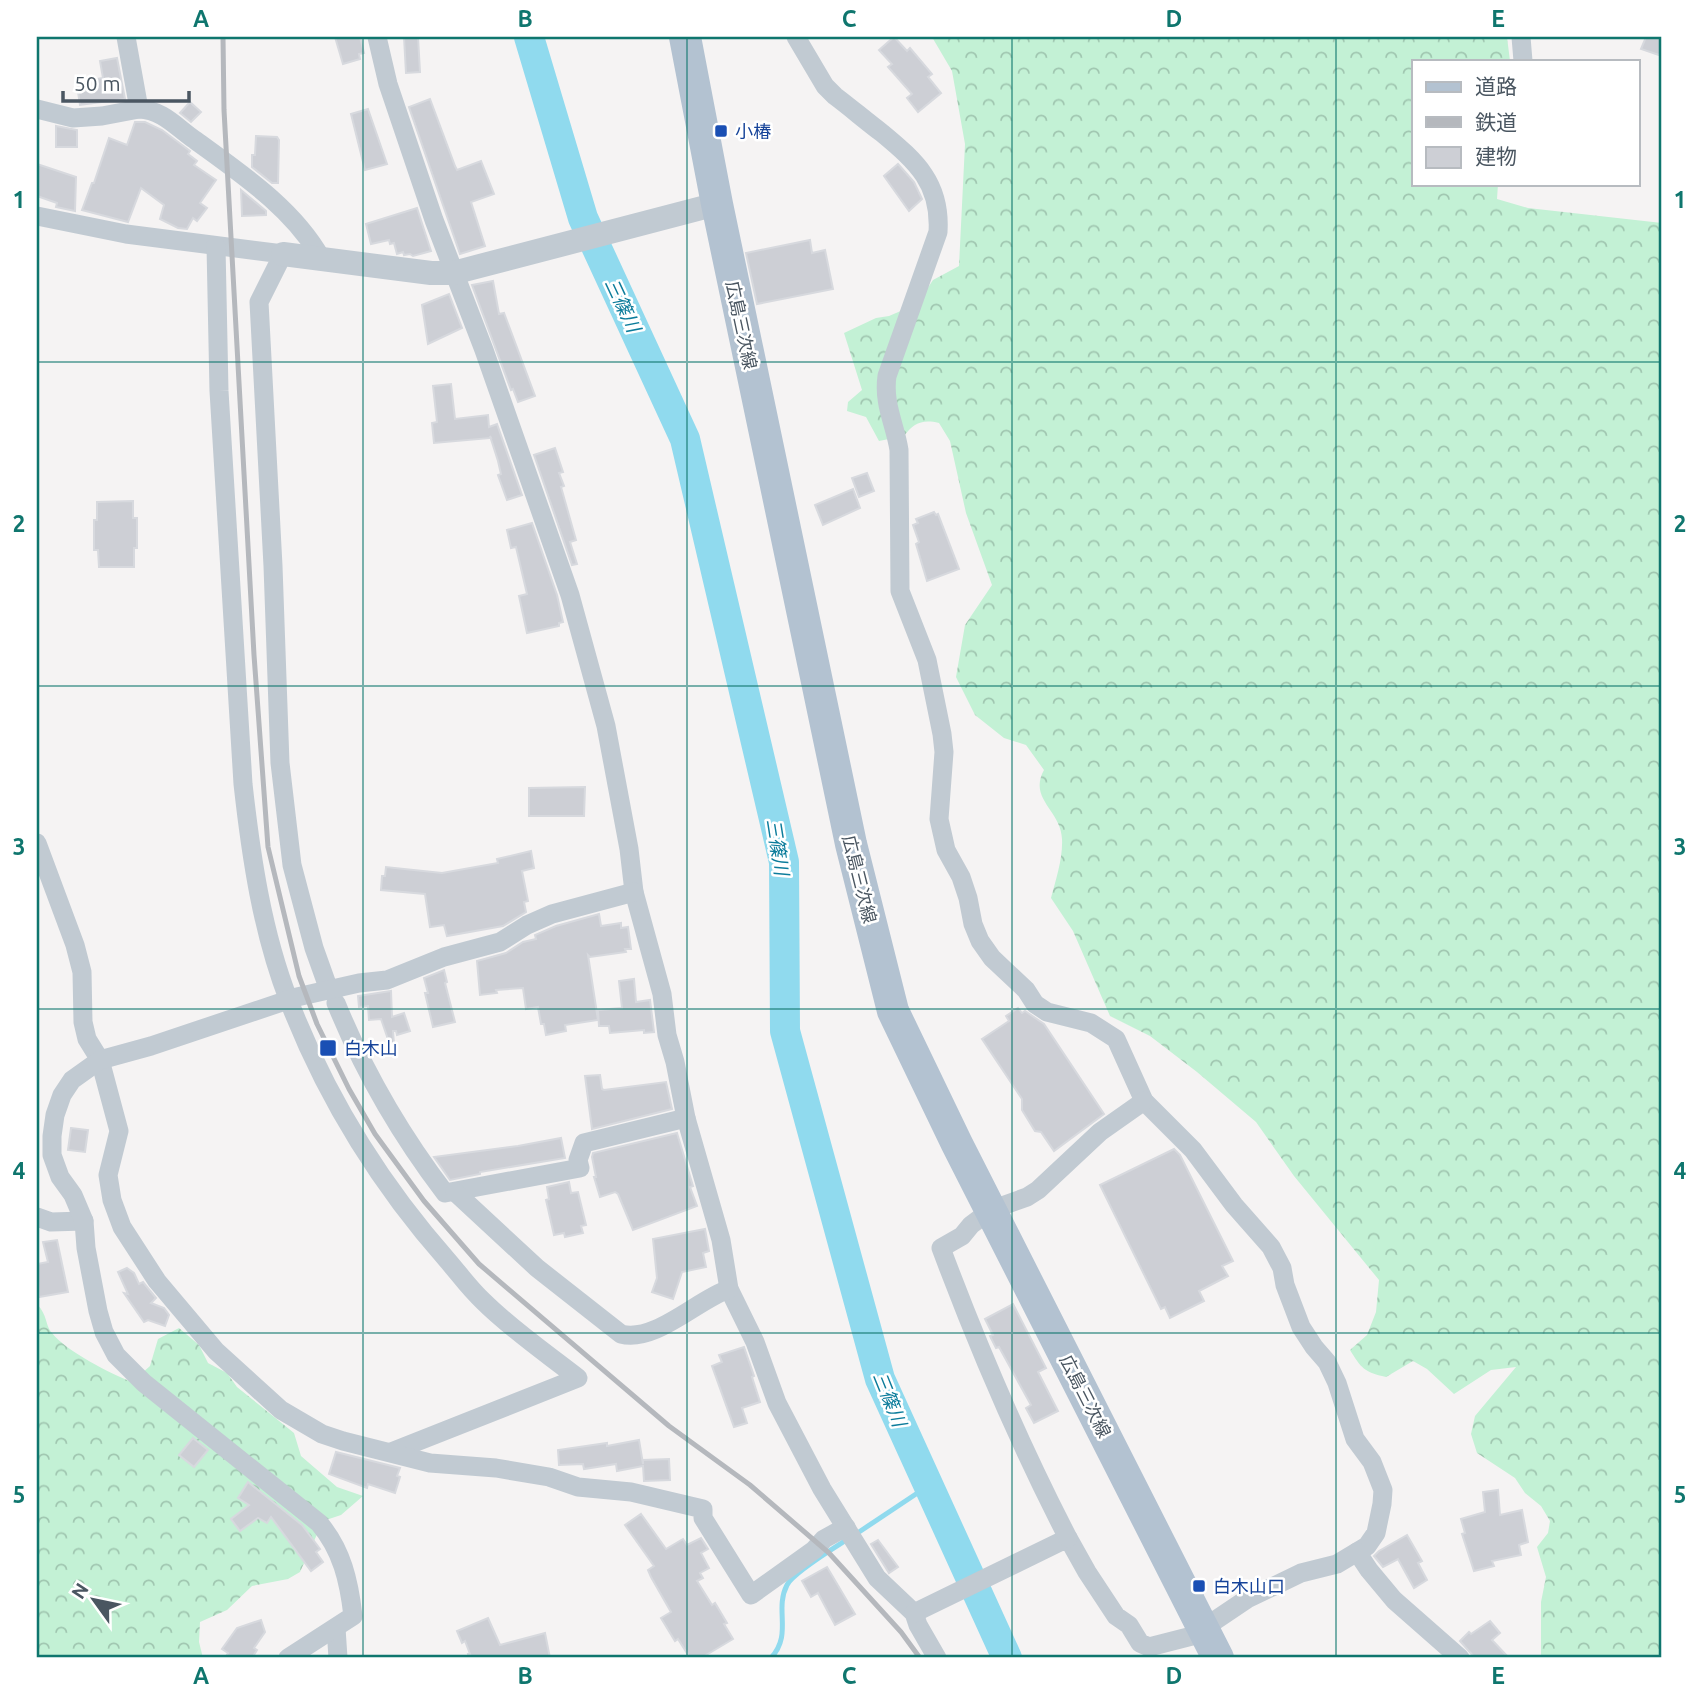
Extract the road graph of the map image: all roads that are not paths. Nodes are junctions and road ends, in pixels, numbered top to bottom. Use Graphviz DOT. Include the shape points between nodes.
graph roads {
  1 [pos="126,37"];
  2 [pos="377,37"];
  3 [pos="685,37"];
  4 [pos="796,37"];
  5 [pos="1521,37"];
  6 [pos="1523,60"];
  7 [pos="37,109"];
  8 [pos="139,109"];
  9 [pos="702,207"];
  10 [pos="37,216"];
  11 [pos="216,246"];
  12 [pos="283,254"];
  13 [pos="321,258"];
  14 [pos="453,273"];
  15 [pos="37,844"];
  16 [pos="634,892"];
  17 [pos="332,996"];
  18 [pos="288,1001"];
  19 [pos="100,1060"];
  20 [pos="1144,1101"];
  21 [pos="686,1118"];
  22 [pos="455,1192"];
  23 [pos="990,1210"];
  24 [pos="37,1217"];
  25 [pos="84,1221"];
  26 [pos="729,1289"];
  27 [pos="391,1452"];
  28 [pos="846,1527"];
  29 [pos="1064,1540"];
  30 [pos="1357,1552"];
  31 [pos="917,1612"];
  32 [pos="336,1628"];
  33 [pos="1204,1629"];
  34 [pos="288,1658"];
  35 [pos="338,1658"];
  36 [pos="937,1658"];
  37 [pos="1218,1658"];
  38 [pos="1460,1658"];
  1 -- 8 [label="street"];
  2 -- 14 [label="street" via="388,84"];
  3 -- 9 [label="main road, 広島三次線"];
  4 -- 20 [label="street" via="825,86 910,156 927,179 939,212 938,232 891,364 885,400 899,450 901,591 933,683 944,752 939,819 946,850 961,877 979,942 1035,1004 1047,1012 1091,1023 1116,1039"];
  5 -- 6 [label="street"];
  7 -- 8 [label="street" via="73,118"];
  8 -- 13 [label="street" via="167,117 238,170 312,241"];
  9 -- 14 [label="street"];
  9 -- 23 [label="main road, 広島三次線" via="893,1011"];
  10 -- 11 [label="street"];
  11 -- 12 [label="street"];
  11 -- 18 [label="street" via="219,391 243,784 258,888"];
  12 -- 13 [label="street"];
  12 -- 17 [label="street" via="258,302 280,763 292,866"];
  13 -- 14 [label="street"];
  14 -- 16 [label="street" via="570,595 606,726"];
  15 -- 19 [label="street" via="75,945 82,972 82,1022"];
  16 -- 17 [label="street" via="552,914 500,942"];
  16 -- 21 [label="street" via="660,983"];
  17 -- 18 [label="street"];
  17 -- 22 [label="street" via="395,1123 445,1193"];
  18 -- 19 [label="street"];
  18 -- 27 [label="street" via="320,1074 395,1196 483,1302 578,1378"];
  19 -- 25 [label="street" via="72,1080 55,1115 52,1136 52,1155 60,1177"];
  19 -- 27 [label="street" via="119,1131 108,1175 112,1200 122,1227 157,1281 216,1351 281,1410 322,1434"];
  20 -- 23 [label="street" via="1100,1132 1038,1190"];
  20 -- 30 [label="street" via="1193,1150 1271,1247 1301,1327 1337,1383 1355,1439 1372,1462 1382,1490 1376,1532"];
  21 -- 22 [label="street" via="584,1143 580,1168"];
  21 -- 26 [label="street" via="721,1240"];
  22 -- 26 [label="street" via="537,1268 621,1334 655,1329"];
  23 -- 29 [label="street" via="941,1248 974,1337"];
  23 -- 33 [label="main road, 広島三次線"];
  24 -- 25 [label="street" via="51,1222"];
  25 -- 32 [label="street" via="98,1311 116,1355 330,1536 349,1581 353,1616"];
  26 -- 28 [label="street" via="777,1403"];
  27 -- 28 [label="street" via="430,1463 496,1468 703,1509 704,1518 751,1595"];
  28 -- 31 [label="street" via="877,1578"];
  29 -- 31 [label="street"];
  29 -- 33 [label="street" via="1140,1643 1149,1647"];
  30 -- 33 [label="street" via="1247,1599"];
  30 -- 38 [label="street" via="1394,1600"];
  31 -- 36 [label="street" via="918,1625"];
  32 -- 34 [label="street"];
  32 -- 35 [label="street"];
  33 -- 37 [label="main road, 広島三次線"];
}
